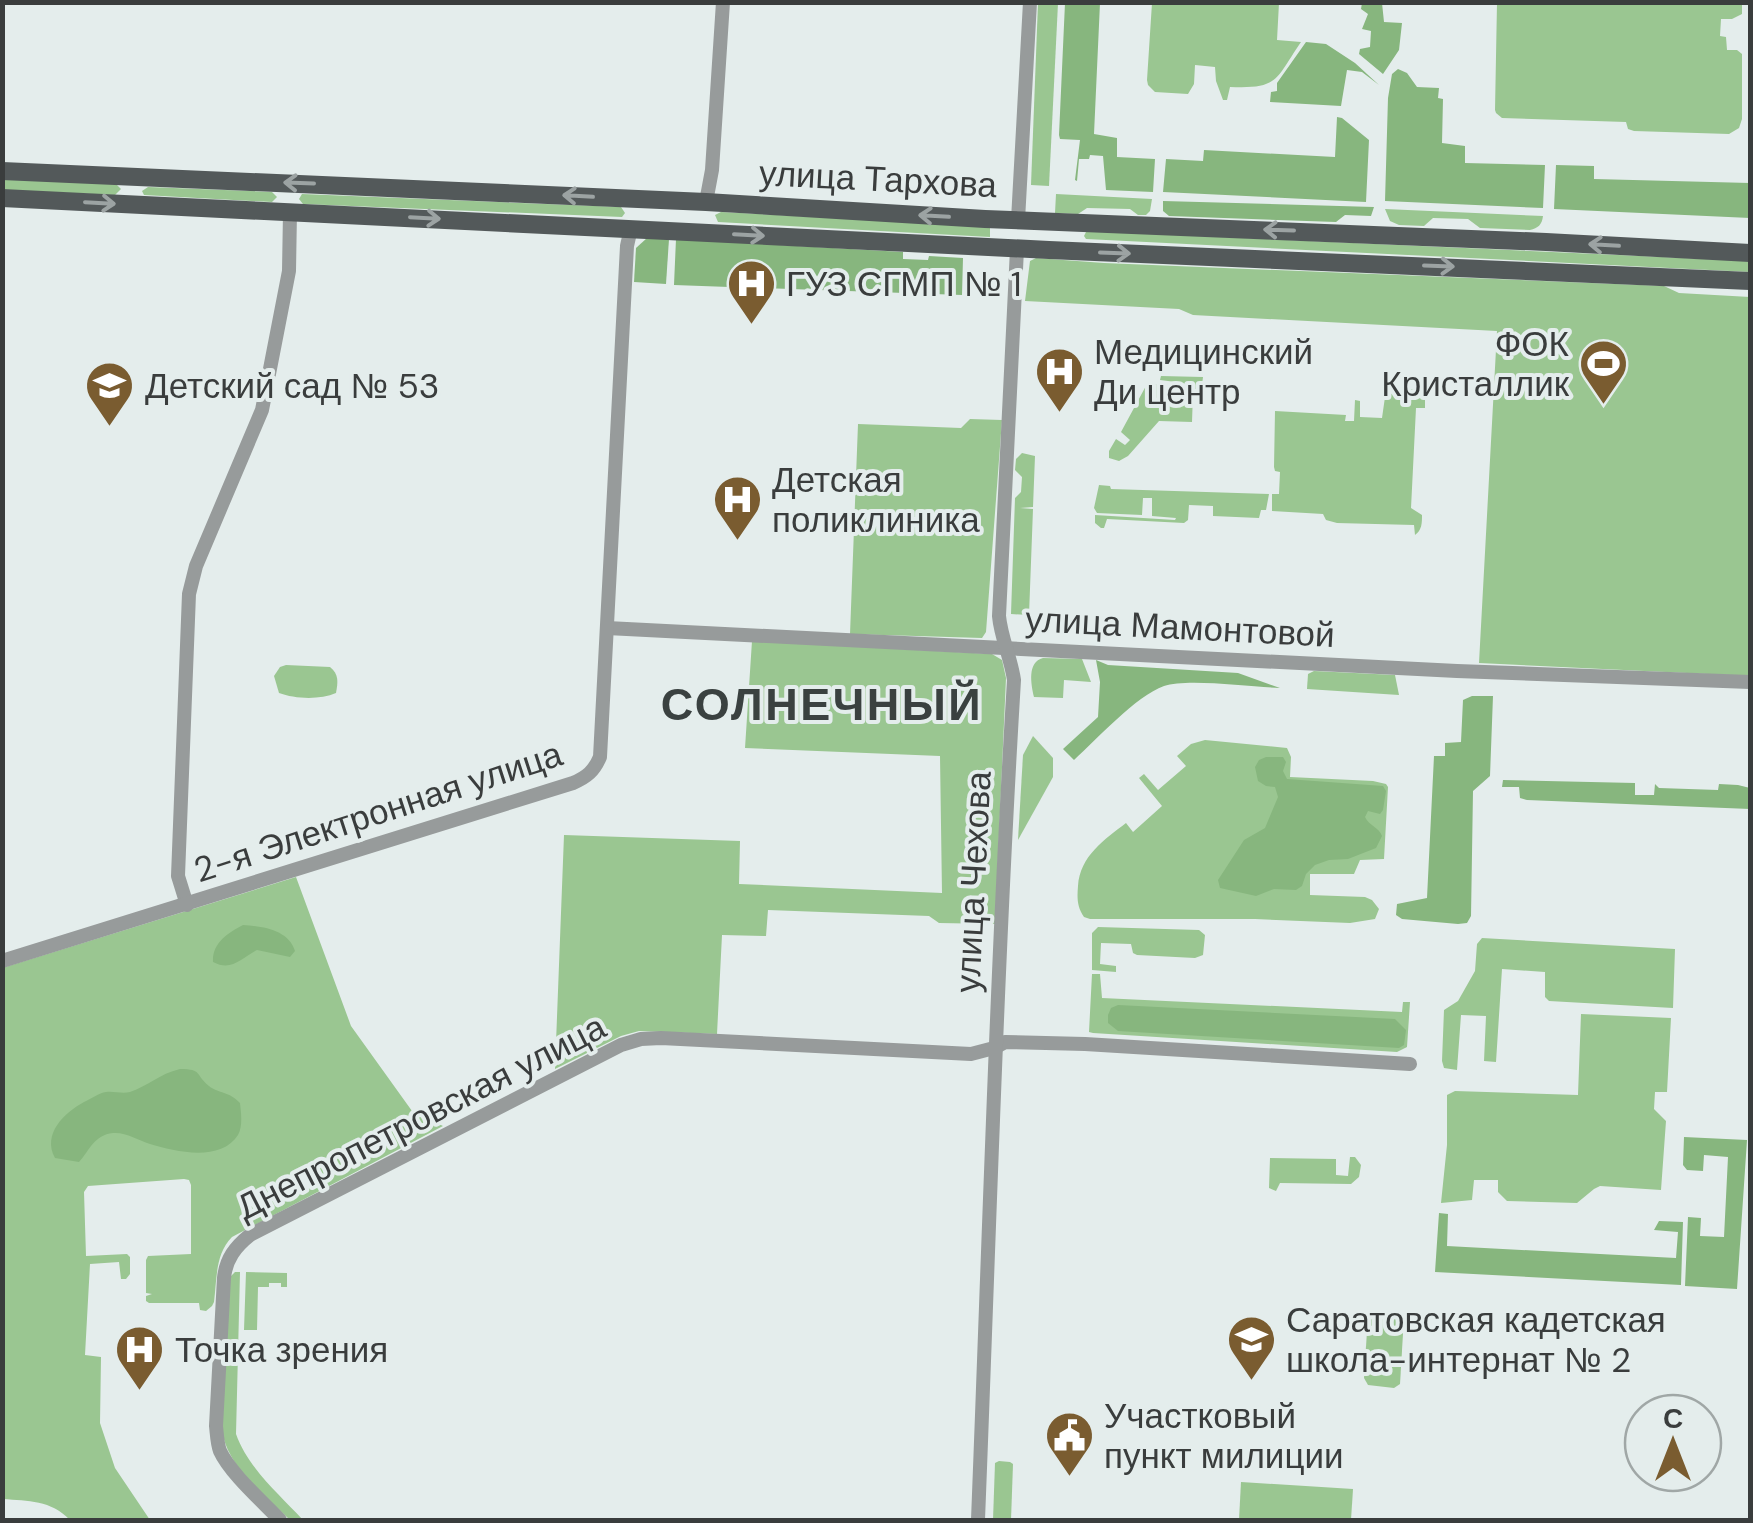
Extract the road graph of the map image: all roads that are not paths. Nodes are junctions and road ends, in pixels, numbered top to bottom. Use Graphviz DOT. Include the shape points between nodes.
graph roads {
  1 [pos="723,2"];
  2 [pos="1030,2"];
  3 [pos="2,171"];
  4 [pos="2,198"];
  5 [pos="633,199"];
  6 [pos="706,202"];
  7 [pos="290,212"];
  8 [pos="1018,220"];
  9 [pos="1076,222"];
  10 [pos="631,228"];
  11 [pos="704,232"];
  12 [pos="1017,249"];
  13 [pos="1074,252"];
  14 [pos="1750,253"];
  15 [pos="1750,281"];
  16 [pos="607,628"];
  17 [pos="1004,647"];
  18 [pos="1750,682"];
  19 [pos="186,905"];
  20 [pos="2,961"];
  21 [pos="994,1048"];
  22 [pos="1410,1064"];
  23 [pos="280,1520"];
  24 [pos="978,1520"];
  1 -- 6 [label="street"];
  2 -- 8 [label="street"];
  5 -- 3 [label="main road, улица Тархова, one-way"];
  4 -- 7 [label="main road, улица Тархова, one-way"];
  5 -- 6 [label="main road, улица Тархова"];
  5 -- 10 [label="main road"];
  8 -- 6 [label="main road, улица Тархова, one-way"];
  6 -- 11 [label="main road"];
  7 -- 10 [label="main road, улица Тархова, one-way"];
  7 -- 19 [label="street" via="289,271 262,410 189,594 178,876"];
  8 -- 9 [label="main road, улица Тархова"];
  8 -- 12 [label="main road"];
  9 -- 13 [label="main road"];
  14 -- 9 [label="main road, улица Тархова, one-way"];
  10 -- 11 [label="main road, улица Тархова"];
  10 -- 16 [label="street, 2-я Электронная улица"];
  11 -- 12 [label="main road, улица Тархова, one-way"];
  12 -- 13 [label="main road, улица Тархова"];
  12 -- 17 [label="street, улица Чехова" via="998,616"];
  13 -- 15 [label="main road, улица Тархова, one-way"];
  16 -- 17 [label="street, улица Мамонтовой"];
  16 -- 19 [label="street, 2-я Электронная улица" via="600,757 586,778"];
  17 -- 18 [label="street, улица Мамонтовой"];
  17 -- 21 [label="street, улица Чехова" via="1014,680"];
  19 -- 20 [label="street, 2-я Электронная улица"];
  21 -- 22 [label="street, Днепропетровская улица" via="1005,1042 1085,1044"];
  21 -- 23 [label="street, Днепропетровская улица" via="971,1054 641,1039 250,1235 226,1264 217,1442"];
  21 -- 24 [label="street, улица Чехова"];
}
